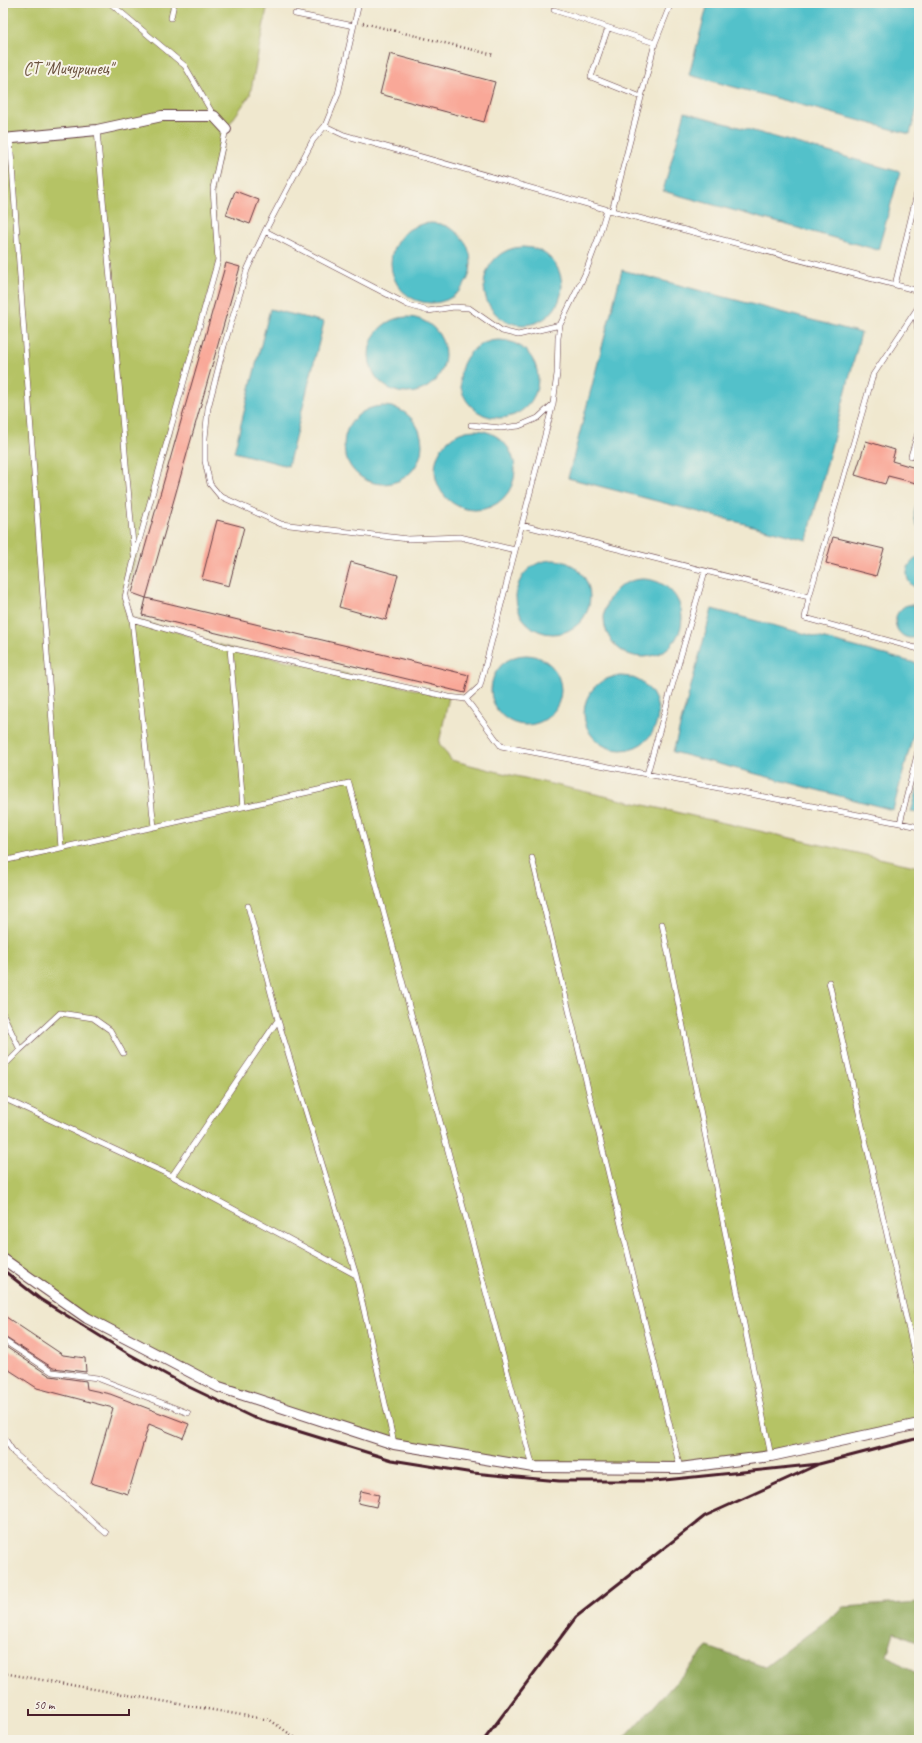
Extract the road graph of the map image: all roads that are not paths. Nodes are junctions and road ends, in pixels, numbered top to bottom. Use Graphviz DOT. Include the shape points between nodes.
graph roads {
  1 [pos="5,3"];
  2 [pos="110,3"];
  3 [pos="174,3"];
  4 [pos="359,3"];
  5 [pos="671,3"];
  6 [pos="3,10"];
  7 [pos="554,10"];
  8 [pos="295,14"];
  9 [pos="171,18"];
  10 [pos="355,23"];
  11 [pos="608,28"];
  12 [pos="655,44"];
  13 [pos="641,97"];
  14 [pos="214,116"];
  15 [pos="325,126"];
  16 [pos="226,129"];
  17 [pos="96,130"];
  18 [pos="6,138"];
  19 [pos="919,185"];
  20 [pos="609,210"];
  21 [pos="265,231"];
  22 [pos="895,285"];
  23 [pos="919,291"];
  24 [pos="919,306"];
  25 [pos="915,312"];
  26 [pos="560,325"];
  27 [pos="919,336"];
  28 [pos="553,404"];
  29 [pos="471,425"];
  30 [pos="919,430"];
  31 [pos="911,456"];
  32 [pos="522,525"];
  33 [pos="515,550"];
  34 [pos="134,559"];
  35 [pos="705,571"];
  36 [pos="809,597"];
  37 [pos="132,619"];
  38 [pos="230,648"];
  39 [pos="919,649"];
  40 [pos="466,699"];
  41 [pos="919,748"];
  42 [pos="647,774"];
  43 [pos="243,807"];
  44 [pos="900,823"];
  45 [pos="154,827"];
  46 [pos="919,827"];
  47 [pos="61,848"];
  48 [pos="532,858"];
  49 [pos="3,861"];
  50 [pos="248,906"];
  51 [pos="662,924"];
  52 [pos="829,982"];
  53 [pos="3,1014"];
  54 [pos="278,1020"];
  55 [pos="20,1050"];
  56 [pos="123,1053"];
  57 [pos="3,1067"];
  58 [pos="3,1098"];
  59 [pos="172,1176"];
  60 [pos="3,1259"];
  61 [pos="356,1275"];
  62 [pos="3,1340"];
  63 [pos="919,1374"];
  64 [pos="188,1413"];
  65 [pos="919,1424"];
  66 [pos="3,1436"];
  67 [pos="394,1444"];
  68 [pos="771,1456"];
  69 [pos="533,1467"];
  70 [pos="680,1468"];
  71 [pos="106,1533"];
  1 -- 6 [label="lane"];
  2 -- 14 [label="lane" via="185,66"];
  3 -- 9 [label="lane"];
  4 -- 10 [label="lane"];
  5 -- 12 [label="lane"];
  7 -- 11 [label="lane"];
  8 -- 10 [label="lane"];
  10 -- 15 [label="lane" via="338,94"];
  11 -- 12 [label="lane"];
  11 -- 13 [label="lane" via="591,77"];
  12 -- 13 [label="lane"];
  13 -- 20 [label="lane"];
  14 -- 16 [label="street"];
  14 -- 17 [label="street" via="162,116"];
  15 -- 20 [label="lane" via="344,135"];
  15 -- 21 [label="lane" via="313,140"];
  16 -- 34 [label="lane" via="213,188 218,260"];
  17 -- 18 [label="street"];
  17 -- 34 [label="lane"];
  18 -- 47 [label="lane"];
  19 -- 22 [label="lane"];
  20 -- 22 [label="lane"];
  20 -- 26 [label="lane" via="585,274"];
  21 -- 26 [label="lane" via="408,305 428,311 454,307 469,308 502,331 518,335"];
  21 -- 33 [label="lane" via="247,270 208,408 205,461 210,484 220,496 281,524 408,539 460,537"];
  22 -- 23 [label="lane"];
  24 -- 25 [label="lane"];
  25 -- 27 [label="lane"];
  25 -- 36 [label="lane" via="873,375"];
  26 -- 28 [label="lane"];
  28 -- 29 [label="lane" via="538,418 519,426 501,428"];
  28 -- 32 [label="lane"];
  30 -- 31 [label="lane"];
  32 -- 33 [label="lane"];
  32 -- 35 [label="lane"];
  33 -- 40 [label="lane" via="480,686"];
  34 -- 37 [label="lane" via="125,597"];
  35 -- 36 [label="lane"];
  35 -- 42 [label="lane"];
  36 -- 39 [label="lane" via="805,618"];
  37 -- 38 [label="lane"];
  37 -- 45 [label="lane"];
  38 -- 40 [label="lane"];
  38 -- 43 [label="lane"];
  40 -- 42 [label="lane" via="501,746"];
  41 -- 44 [label="lane"];
  42 -- 44 [label="lane"];
  43 -- 45 [label="lane"];
  43 -- 69 [label="lane" via="349,783"];
  44 -- 46 [label="lane"];
  45 -- 47 [label="lane"];
  47 -- 49 [label="lane"];
  48 -- 70 [label="lane"];
  50 -- 54 [label="lane"];
  51 -- 68 [label="lane"];
  52 -- 63 [label="lane"];
  53 -- 55 [label="lane"];
  54 -- 59 [label="lane"];
  54 -- 61 [label="lane"];
  55 -- 56 [label="lane" via="60,1013 93,1018 110,1030"];
  55 -- 57 [label="lane"];
  58 -- 59 [label="lane"];
  59 -- 61 [label="lane"];
  60 -- 67 [label="street" via="87,1318 219,1387"];
  61 -- 67 [label="lane"];
  62 -- 64 [label="lane" via="52,1372 97,1378"];
  65 -- 68 [label="street"];
  66 -- 71 [label="lane" via="14,1453"];
  67 -- 69 [label="street"];
  68 -- 70 [label="street"];
  69 -- 70 [label="street"];
}
